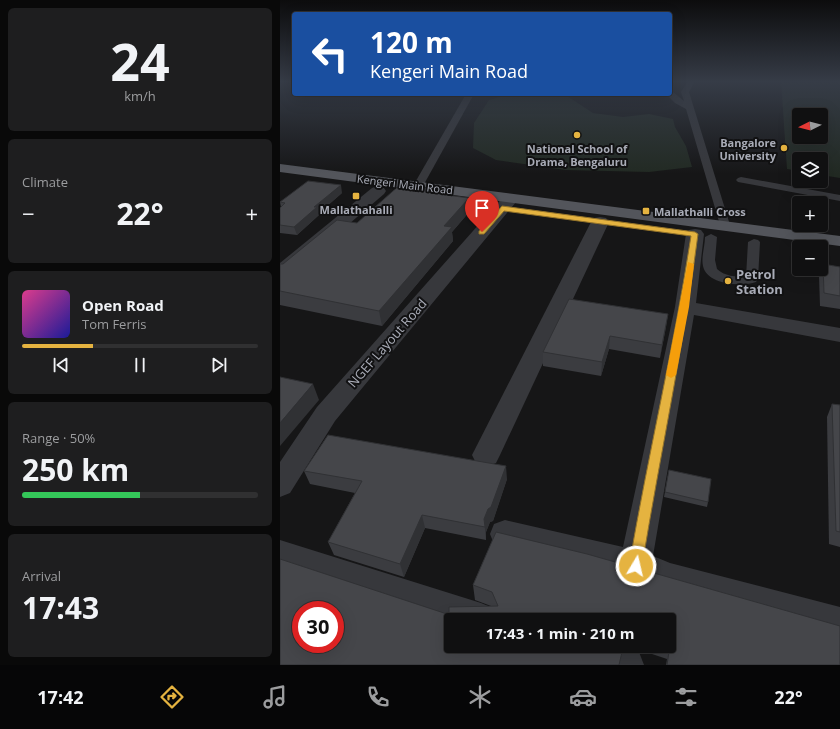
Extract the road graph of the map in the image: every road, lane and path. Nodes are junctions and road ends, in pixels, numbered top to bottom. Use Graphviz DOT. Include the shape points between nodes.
graph roads {
  1 [pos="460,112"];
  2 [pos="691,112"];
  3 [pos="280,168"];
  4 [pos="280,176"];
  5 [pos="741,180"];
  6 [pos="418,186"];
  7 [pos="378,191"];
  8 [pos="840,198"];
  9 [pos="506,203"];
  10 [pos="600,222"];
  11 [pos="725,225"];
  12 [pos="703,236"];
  13 [pos="840,241"];
  14 [pos="754,242"];
  15 [pos="792,248"];
  16 [pos="828,253"];
  17 [pos="840,255"];
  18 [pos="280,273"];
  19 [pos="684,307"];
  20 [pos="840,335"];
  21 [pos="486,455"];
  22 [pos="281,482"];
  23 [pos="502,533"];
  24 [pos="280,555"];
  25 [pos="636,566"];
  26 [pos="458,613"];
  27 [pos="840,624"];
  28 [pos="585,653"];
  29 [pos="626,665"];
  1 -- 6 [label="lane"];
  2 -- 11 [label="lane"];
  3 -- 6 [label="main road, Kengeri Main Road"];
  4 -- 7 [label="main road, Kengeri Main Road"];
  5 -- 8 [label="lane"];
  6 -- 9 [label="main road, Kengeri Main Road"];
  7 -- 9 [label="main road, Kengeri Main Road"];
  7 -- 18 [label="street"];
  9 -- 10 [label="main road, Kengeri Main Road"];
  9 -- 11 [label="main road, Kengeri Main Road"];
  9 -- 22 [label="street, NGEF Layout Road" via="326,414"];
  10 -- 12 [label="main road, Kengeri Main Road"];
  10 -- 21 [label="street"];
  11 -- 13 [label="main road, Kengeri Main Road"];
  12 -- 14 [label="main road, Kengeri Main Road"];
  12 -- 14 [label="lane" via="710,270 715,276 726,279 752,279"];
  12 -- 19 [label="street"];
  14 -- 15 [label="main road, Kengeri Main Road"];
  16 -- 17 [label="main road"];
  19 -- 20 [label="street"];
  19 -- 25 [label="street"];
  23 -- 25 [label="street"];
  24 -- 26 [label="street"];
  25 -- 27 [label="street" via="670,578"];
  28 -- 29 [label="street"];
}
